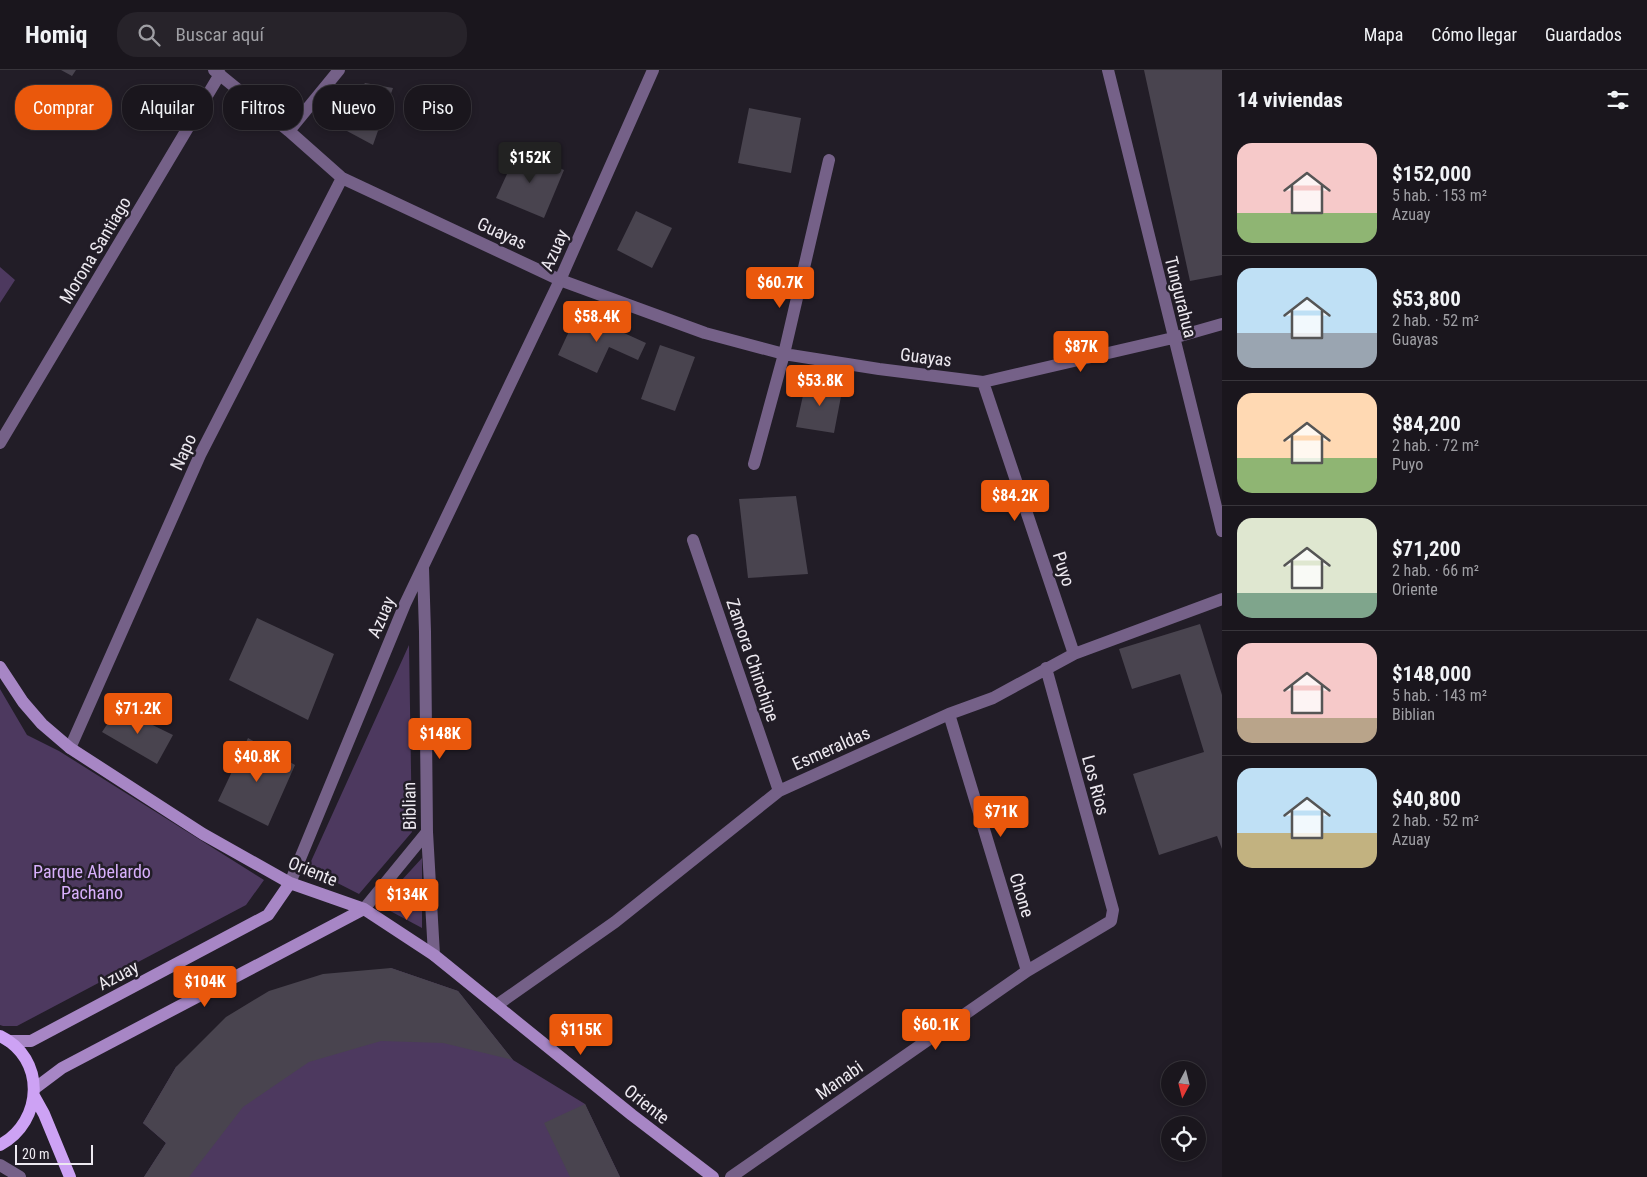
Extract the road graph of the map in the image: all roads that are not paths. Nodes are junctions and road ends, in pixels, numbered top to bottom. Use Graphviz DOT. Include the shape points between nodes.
graph roads {
  1 [pos="339,70"];
  2 [pos="653,70"];
  3 [pos="1108,70"];
  4 [pos="217,72"];
  5 [pos="233,85"];
  6 [pos="303,114"];
  7 [pos="290,130"];
  8 [pos="829,160"];
  9 [pos="342,178"];
  10 [pos="560,280"];
  11 [pos="1222,324"];
  12 [pos="1173,338"];
  13 [pos="784,354"];
  14 [pos="983,382"];
  15 [pos="0,443"];
  16 [pos="754,464"];
  17 [pos="1222,531"];
  18 [pos="693,540"];
  19 [pos="423,566"];
  20 [pos="1222,599"];
  21 [pos="1074,654"];
  22 [pos="0,667"];
  23 [pos="1046,668"];
  24 [pos="949,714"];
  25 [pos="70,748"];
  26 [pos="779,791"];
  27 [pos="426,832"];
  28 [pos="290,883"];
  29 [pos="364,909"];
  30 [pos="1113,910"];
  31 [pos="434,955"];
  32 [pos="1027,971"];
  33 [pos="497,1005"];
  34 [pos="4,1038"];
  35 [pos="34,1093"];
  36 [pos="0,1145"];
  37 [pos="0,1165"];
  38 [pos="20,1177"];
  39 [pos="70,1177"];
  40 [pos="713,1177"];
  41 [pos="731,1177"];
  1 -- 6 [label="street"];
  2 -- 10 [label="street, Azuay"];
  3 -- 12 [label="street, Tungurahua"];
  4 -- 5 [label="street, Guayas"];
  4 -- 15 [label="street, Morona Santiago"];
  7 -- 9 [label="street, Guayas"];
  8 -- 13 [label="street"];
  9 -- 10 [label="street, Guayas"];
  9 -- 25 [label="street, Napo" via="200,455"];
  10 -- 13 [label="street, Guayas" via="705,333"];
  10 -- 19 [label="street, Azuay"];
  11 -- 12 [label="street, Guayas"];
  12 -- 14 [label="street, Guayas"];
  12 -- 17 [label="street, Tungurahua"];
  13 -- 14 [label="street, Guayas"];
  13 -- 16 [label="street"];
  14 -- 21 [label="street, Puyo"];
  18 -- 26 [label="street, Zamora Chinchipe"];
  19 -- 27 [label="street, Biblian"];
  19 -- 28 [label="street, Azuay"];
  20 -- 21 [label="street, Esmeraldas"];
  21 -- 23 [label="street, Esmeraldas"];
  22 -- 25 [label="main road, Oriente" via="42,724"];
  23 -- 24 [label="street, Esmeraldas" via="993,698"];
  23 -- 30 [label="street, Los Rios"];
  24 -- 26 [label="street, Esmeraldas"];
  24 -- 32 [label="street, Chone"];
  25 -- 28 [label="main road, Oriente" via="203,834"];
  26 -- 33 [label="street, Esmeraldas" via="615,922"];
  27 -- 29 [label="street"];
  27 -- 31 [label="street, Biblian"];
  28 -- 29 [label="main road, Oriente"];
  28 -- 34 [label="main road, Azuay" via="268,915 31,1041"];
  29 -- 31 [label="main road, Oriente"];
  29 -- 35 [label="main road" via="62,1068"];
  30 -- 32 [label="street, Manabi" via="1111,921"];
  31 -- 33 [label="main road, Oriente"];
  32 -- 41 [label="street, Manabi"];
  33 -- 40 [label="main road, Oriente"];
  34 -- 35 [label="main road" via="27,1062"];
  35 -- 36 [label="main road" via="30,1113 22,1128"];
  35 -- 39 [label="main road"];
  37 -- 38 [label="street"];
}
